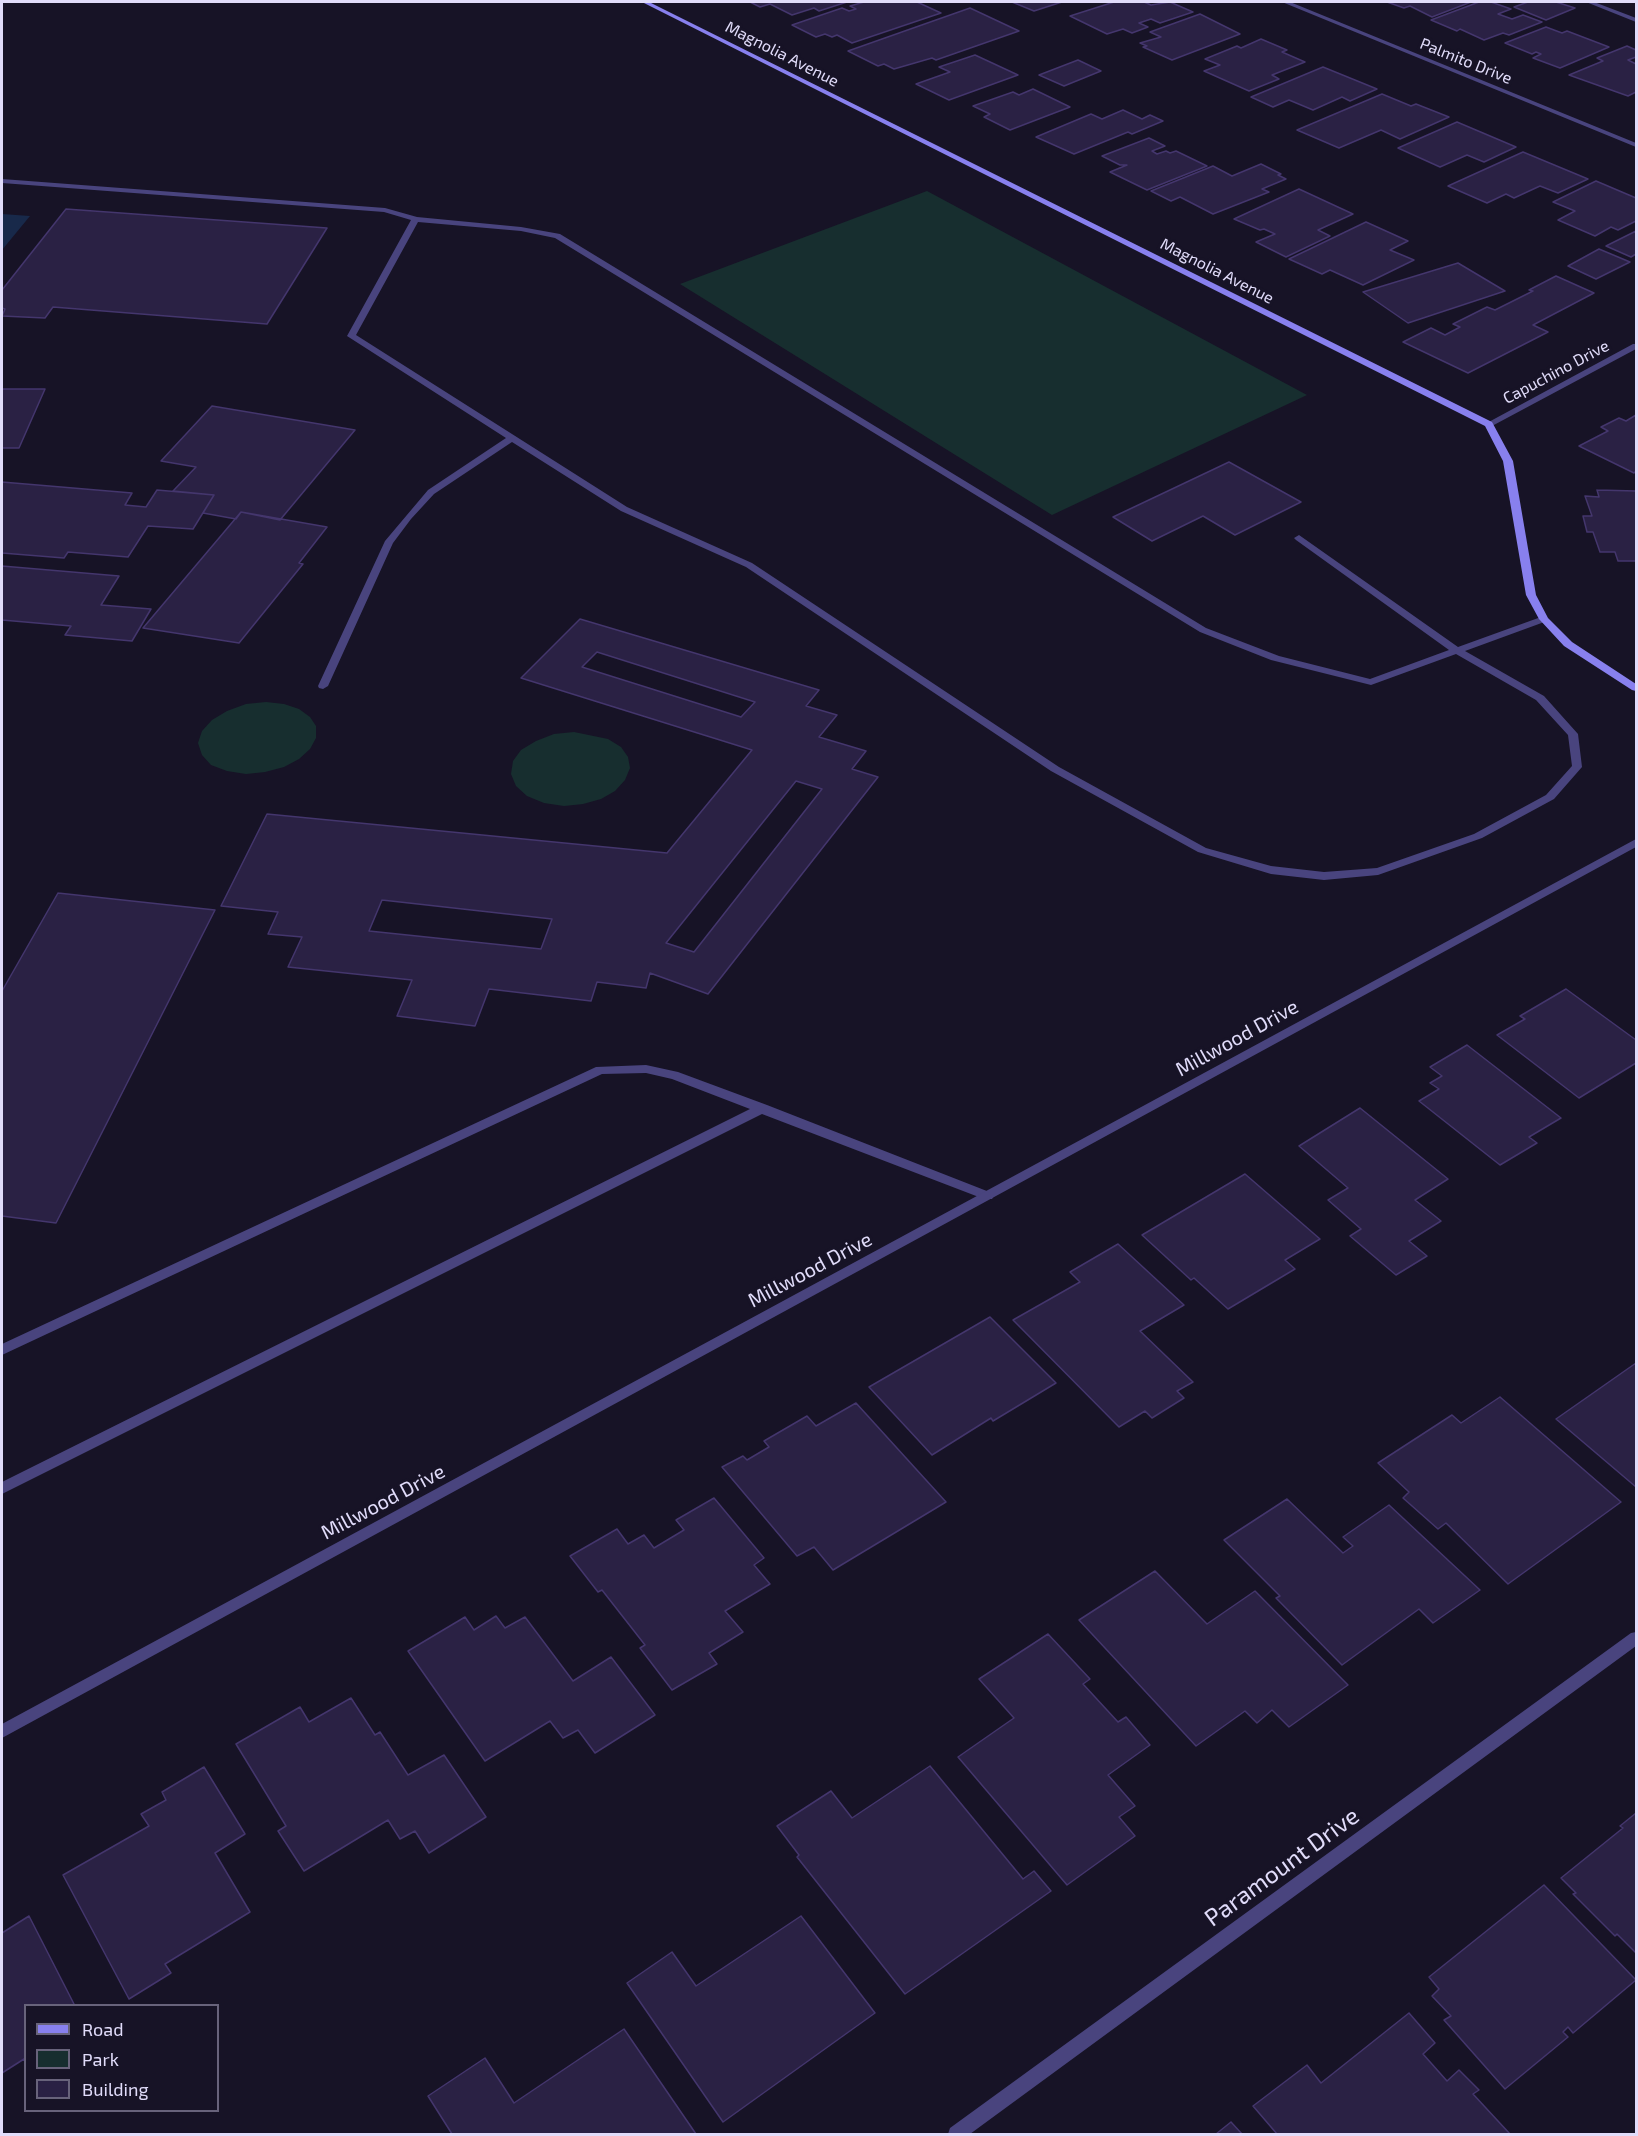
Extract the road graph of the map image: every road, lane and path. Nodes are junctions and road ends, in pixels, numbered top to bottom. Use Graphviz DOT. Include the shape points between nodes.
graph roads {
  1 [pos="645,2"];
  2 [pos="1285,2"];
  3 [pos="1589,2"];
  4 [pos="1636,20"];
  5 [pos="1636,145"];
  6 [pos="2,181"];
  7 [pos="416,219"];
  8 [pos="1636,346"];
  9 [pos="1489,424"];
  10 [pos="512,438"];
  11 [pos="1299,538"];
  12 [pos="1544,619"];
  13 [pos="1457,651"];
  14 [pos="323,686"];
  15 [pos="1636,688"];
  16 [pos="1636,843"];
  17 [pos="763,1108"];
  18 [pos="988,1196"];
  19 [pos="2,1350"];
  20 [pos="2,1488"];
  21 [pos="1636,1638"];
  22 [pos="2,1731"];
  23 [pos="956,2134"];
  1 -- 9 [label="main road, Magnolia Avenue"];
  2 -- 5 [label="street, Palmito Drive"];
  3 -- 4 [label="street"];
  6 -- 7 [label="street" via="385,210"];
  7 -- 10 [label="street" via="351,336"];
  7 -- 13 [label="street" via="557,236 1203,630 1275,658 1371,682"];
  8 -- 9 [label="street, Capuchino Drive"];
  9 -- 12 [label="main road" via="1508,460 1531,595"];
  10 -- 13 [label="street" via="624,509 749,565 1056,769 1202,850 1271,870 1324,876 1378,871 1478,836 1550,797 1577,767 1573,734 1540,698"];
  10 -- 14 [label="street" via="431,492 388,543"];
  11 -- 13 [label="street"];
  12 -- 13 [label="street"];
  12 -- 15 [label="main road" via="1568,644"];
  16 -- 18 [label="street, Millwood Drive"];
  17 -- 18 [label="street"];
  17 -- 19 [label="street" via="674,1075 646,1069 600,1070"];
  17 -- 20 [label="street"];
  18 -- 22 [label="street, Millwood Drive"];
  21 -- 23 [label="street, Paramount Drive"];
}
